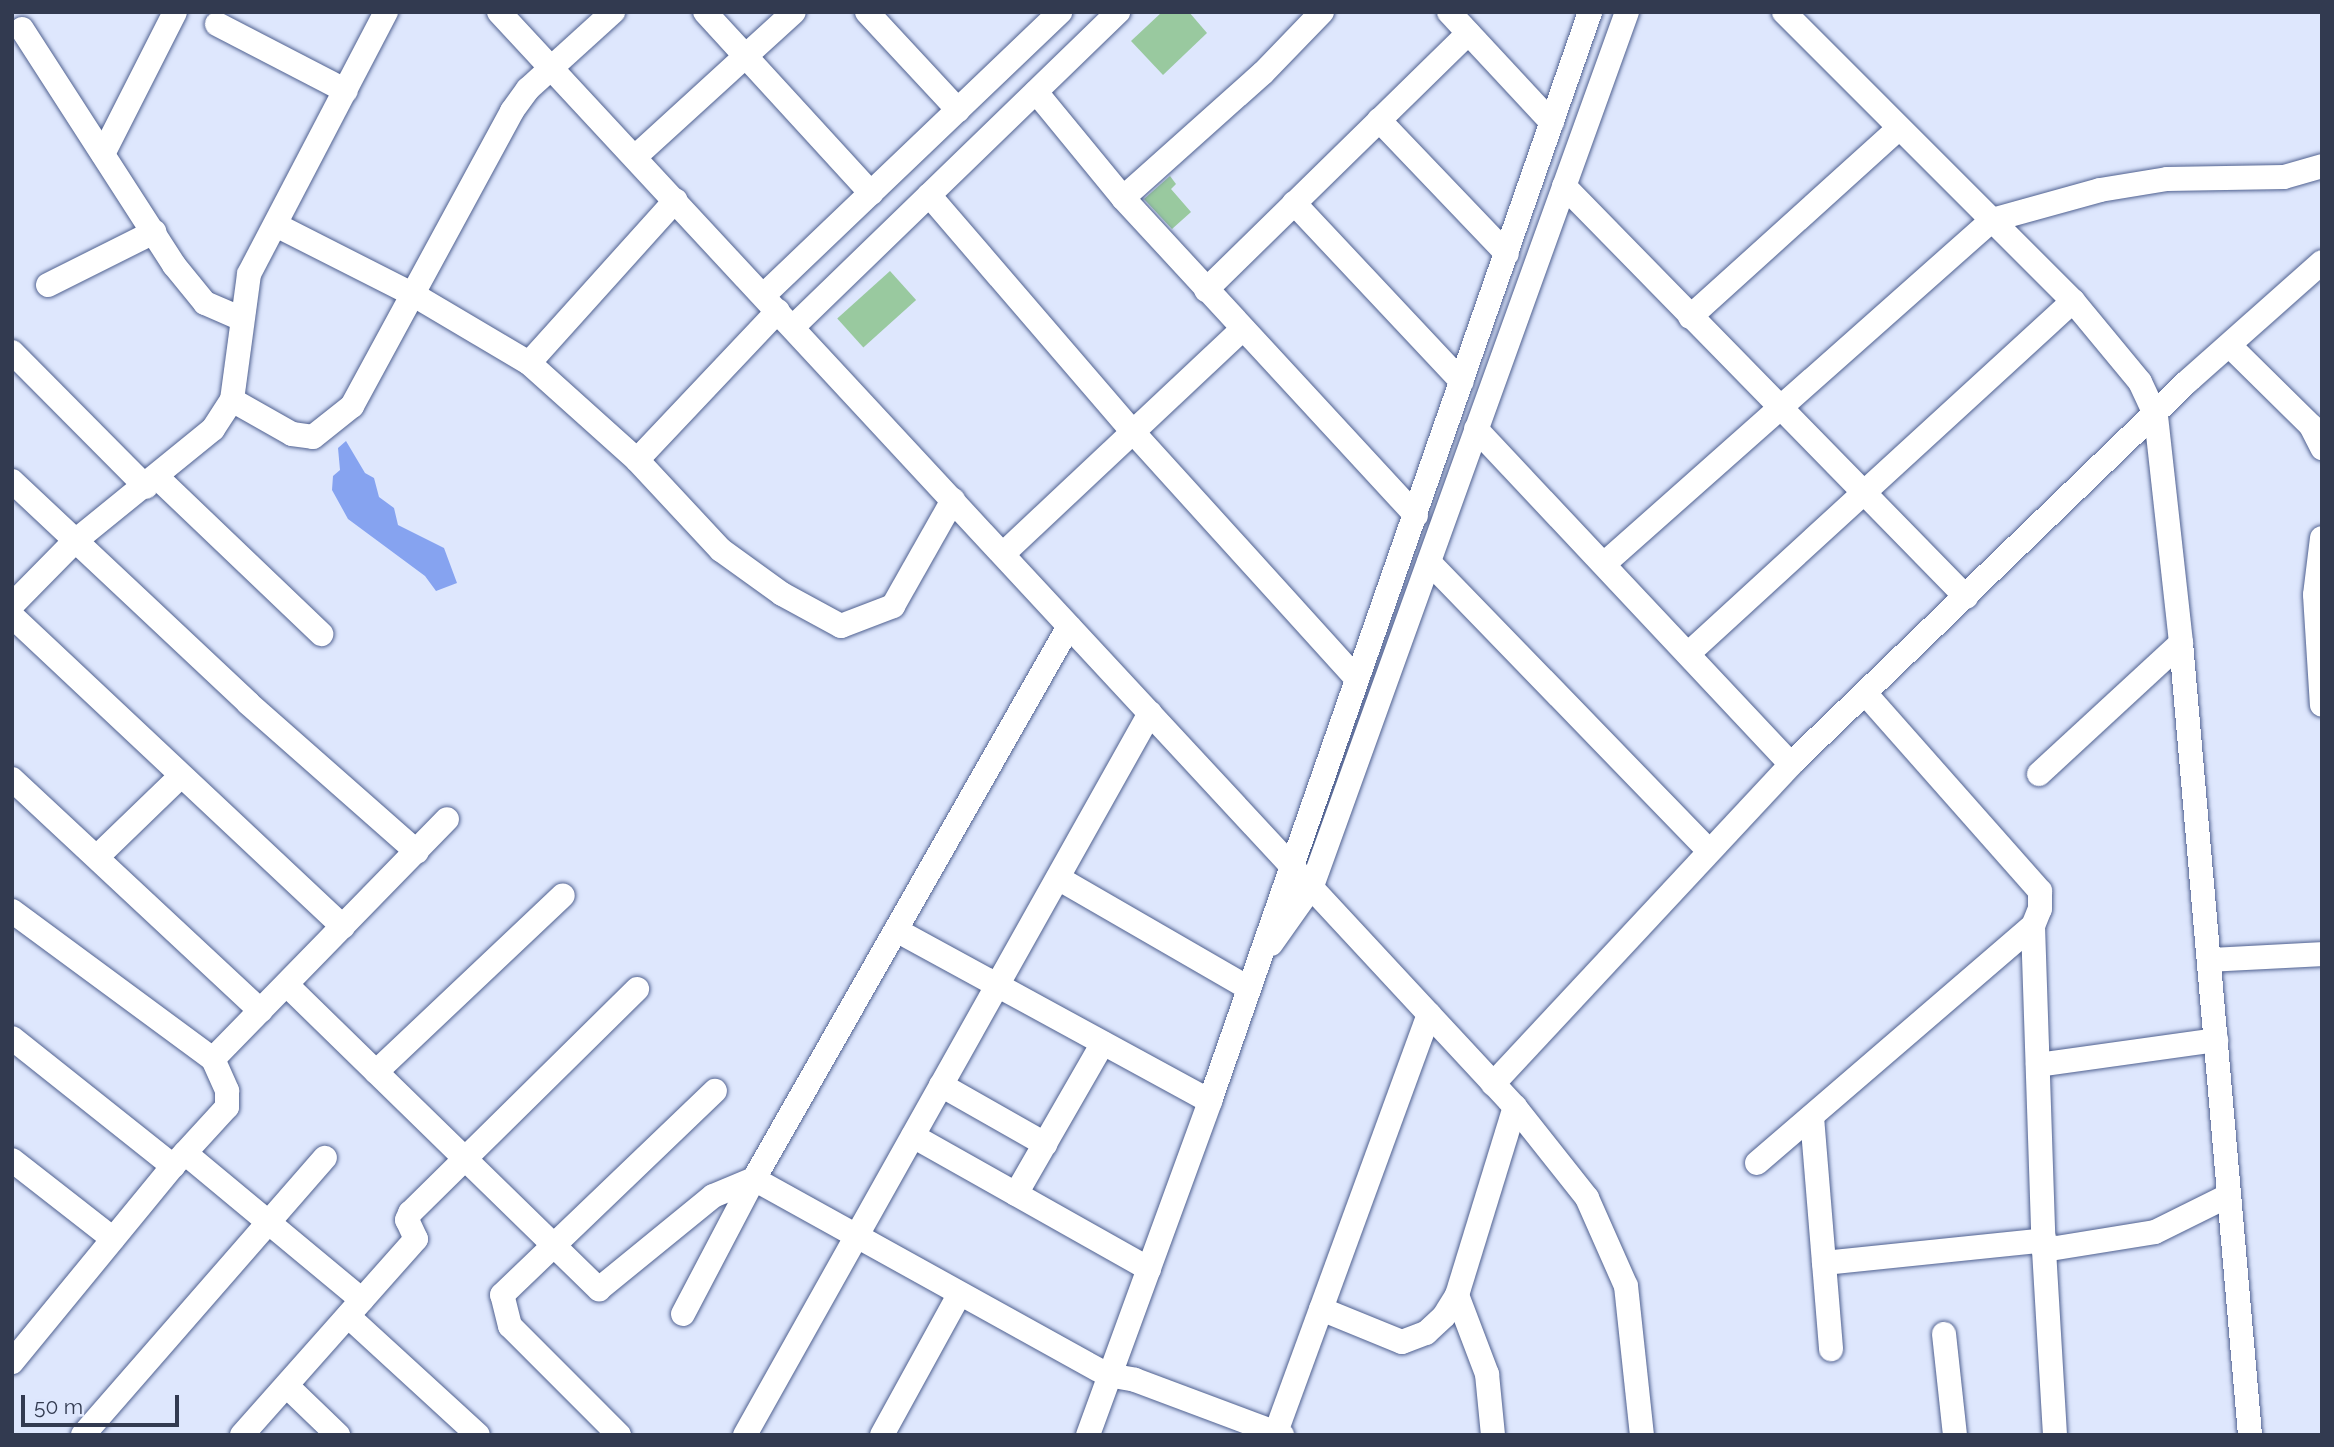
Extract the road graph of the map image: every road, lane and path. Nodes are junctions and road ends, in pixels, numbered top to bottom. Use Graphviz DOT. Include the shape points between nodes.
graph roads {
  1 [pos="175,12"];
  2 [pos="386,12"];
  3 [pos="499,12"];
  4 [pos="613,12"];
  5 [pos="705,12"];
  6 [pos="794,12"];
  7 [pos="867,12"];
  8 [pos="1060,12"];
  9 [pos="1118,12"];
  10 [pos="1322,12"];
  11 [pos="1449,12"];
  12 [pos="1590,12"];
  13 [pos="1627,12"];
  14 [pos="1784,12"];
  15 [pos="217,24"];
  16 [pos="17,25"];
  17 [pos="1468,33"];
  18 [pos="745,56"];
  19 [pos="553,68"];
  20 [pos="996,74"];
  21 [pos="346,91"];
  22 [pos="1030,97"];
  23 [pos="958,110"];
  24 [pos="1379,120"];
  25 [pos="1552,123"];
  26 [pos="1899,128"];
  27 [pos="930,137"];
  28 [pos="103,154"];
  29 [pos="635,157"];
  30 [pos="2322,166"];
  31 [pos="957,168"];
  32 [pos="1564,186"];
  33 [pos="871,193"];
  34 [pos="929,195"];
  35 [pos="1123,198"];
  36 [pos="676,200"];
  37 [pos="1294,203"];
  38 [pos="1992,220"];
  39 [pos="276,225"];
  40 [pos="154,232"];
  41 [pos="1507,254"];
  42 [pos="2322,262"];
  43 [pos="48,285"];
  44 [pos="1206,290"];
  45 [pos="414,295"];
  46 [pos="2073,301"];
  47 [pos="778,311"];
  48 [pos="1690,317"];
  49 [pos="242,318"];
  50 [pos="1242,329"];
  51 [pos="2230,346"];
  52 [pos="12,352"];
  53 [pos="528,363"];
  54 [pos="1462,382"];
  55 [pos="232,400"];
  56 [pos="1778,408"];
  57 [pos="2156,416"];
  58 [pos="1476,429"];
  59 [pos="1133,432"];
  60 [pos="2322,448"];
  61 [pos="637,460"];
  62 [pos="12,481"];
  63 [pos="152,482"];
  64 [pos="1862,495"];
  65 [pos="953,500"];
  66 [pos="1416,516"];
  67 [pos="2322,538"];
  68 [pos="74,542"];
  69 [pos="1003,554"];
  70 [pos="1429,562"];
  71 [pos="1604,564"];
  72 [pos="1966,597"];
  73 [pos="2318,599"];
  74 [pos="12,605"];
  75 [pos="12,616"];
  76 [pos="1069,626"];
  77 [pos="321,634"];
  78 [pos="2181,643"];
  79 [pos="1689,653"];
  80 [pos="1356,678"];
  81 [pos="1866,694"];
  82 [pos="2322,705"];
  83 [pos="1150,713"];
  84 [pos="1791,764"];
  85 [pos="2039,774"];
  86 [pos="181,776"];
  87 [pos="12,779"];
  88 [pos="447,819"];
  89 [pos="1710,851"];
  90 [pos="417,852"];
  91 [pos="97,857"];
  92 [pos="1291,864"];
  93 [pos="1058,878"];
  94 [pos="1312,886"];
  95 [pos="562,895"];
  96 [pos="12,911"];
  97 [pos="2033,926"];
  98 [pos="343,927"];
  99 [pos="896,930"];
  100 [pos="2322,954"];
  101 [pos="2209,960"];
  102 [pos="1249,978"];
  103 [pos="287,985"];
  104 [pos="997,985"];
  105 [pos="637,989"];
  106 [pos="261,1011"];
  107 [pos="1429,1014"];
  108 [pos="12,1038"];
  109 [pos="2216,1041"];
  110 [pos="1103,1043"];
  111 [pos="213,1059"];
  112 [pos="2038,1065"];
  113 [pos="376,1072"];
  114 [pos="1493,1084"];
  115 [pos="942,1085"];
  116 [pos="715,1091"];
  117 [pos="1210,1101"];
  118 [pos="1514,1107"];
  119 [pos="1812,1117"];
  120 [pos="913,1136"];
  121 [pos="1045,1144"];
  122 [pos="463,1157"];
  123 [pos="325,1158"];
  124 [pos="179,1159"];
  125 [pos="12,1160"];
  126 [pos="1757,1163"];
  127 [pos="754,1179"];
  128 [pos="1016,1194"];
  129 [pos="2228,1196"];
  130 [pos="268,1222"];
  131 [pos="856,1237"];
  132 [pos="113,1239"];
  133 [pos="553,1244"];
  134 [pos="2044,1245"];
  135 [pos="1824,1263"];
  136 [pos="1149,1269"];
  137 [pos="959,1295"];
  138 [pos="1457,1295"];
  139 [pos="355,1308"];
  140 [pos="1321,1309"];
  141 [pos="683,1314"];
  142 [pos="1944,1334"];
  143 [pos="1831,1349"];
  144 [pos="15,1355"];
  145 [pos="1108,1375"];
  146 [pos="286,1386"];
  147 [pos="612,1433"];
  148 [pos="1279,1434"];
  149 [pos="83,1435"];
  150 [pos="242,1435"];
  151 [pos="338,1435"];
  152 [pos="478,1435"];
  153 [pos="745,1435"];
  154 [pos="882,1435"];
  155 [pos="1088,1435"];
  156 [pos="1493,1435"];
  157 [pos="1642,1435"];
  158 [pos="1955,1435"];
  159 [pos="2055,1435"];
  160 [pos="2250,1435"];
  1 -- 28 [label="street"];
  2 -- 21 [label="street"];
  3 -- 19 [label="street"];
  4 -- 19 [label="street"];
  5 -- 18 [label="street"];
  6 -- 18 [label="street"];
  7 -- 23 [label="street"];
  8 -- 20 [label="street"];
  9 -- 22 [label="street"];
  10 -- 35 [label="street" via="1263,73"];
  11 -- 17 [label="street"];
  12 -- 25 [label="street"];
  13 -- 32 [label="street"];
  14 -- 26 [label="street"];
  15 -- 21 [label="street"];
  16 -- 28 [label="street"];
  17 -- 24 [label="street"];
  17 -- 25 [label="street"];
  18 -- 29 [label="street"];
  18 -- 33 [label="street"];
  19 -- 29 [label="street"];
  19 -- 45 [label="street" via="528,89 512,111"];
  20 -- 22 [label="street"];
  20 -- 23 [label="street"];
  21 -- 39 [label="street"];
  22 -- 31 [label="street"];
  22 -- 35 [label="street"];
  23 -- 27 [label="street"];
  24 -- 37 [label="street"];
  24 -- 41 [label="street"];
  25 -- 41 [label="street"];
  26 -- 38 [label="street"];
  26 -- 48 [label="street"];
  27 -- 31 [label="street"];
  27 -- 33 [label="street"];
  28 -- 40 [label="street"];
  29 -- 36 [label="street"];
  30 -- 38 [label="street" via="2284,177 2167,179 2101,190"];
  31 -- 34 [label="street"];
  32 -- 48 [label="street"];
  32 -- 58 [label="street"];
  33 -- 47 [label="street"];
  34 -- 47 [label="street"];
  34 -- 59 [label="street"];
  35 -- 44 [label="street"];
  36 -- 47 [label="street"];
  36 -- 53 [label="street"];
  37 -- 44 [label="street"];
  37 -- 54 [label="street"];
  38 -- 46 [label="street"];
  38 -- 56 [label="street"];
  39 -- 45 [label="street"];
  39 -- 49 [label="street" via="250,274"];
  40 -- 43 [label="street"];
  40 -- 49 [label="street" via="205,303"];
  41 -- 54 [label="street"];
  42 -- 51 [label="street"];
  44 -- 50 [label="street"];
  45 -- 53 [label="street"];
  45 -- 55 [label="street" via="352,406 313,437 292,435"];
  46 -- 57 [label="street" via="2140,382"];
  46 -- 64 [label="street"];
  47 -- 61 [label="street"];
  47 -- 65 [label="street"];
  48 -- 56 [label="street"];
  49 -- 55 [label="street"];
  50 -- 59 [label="street"];
  50 -- 66 [label="street"];
  51 -- 57 [label="street"];
  51 -- 60 [label="street" via="2311,426"];
  52 -- 63 [label="street"];
  53 -- 61 [label="street"];
  54 -- 66 [label="street"];
  55 -- 63 [label="street" via="213,429"];
  56 -- 64 [label="street"];
  56 -- 71 [label="street"];
  57 -- 72 [label="street"];
  57 -- 78 [label="street"];
  58 -- 70 [label="street"];
  58 -- 71 [label="street"];
  59 -- 69 [label="street"];
  59 -- 80 [label="street"];
  61 -- 65 [label="street" via="720,550 782,594 841,626 893,606"];
  62 -- 68 [label="street"];
  63 -- 68 [label="street"];
  63 -- 77 [label="street"];
  64 -- 72 [label="street"];
  64 -- 79 [label="street"];
  65 -- 69 [label="street"];
  66 -- 80 [label="street"];
  67 -- 73 [label="street"];
  68 -- 74 [label="street"];
  68 -- 90 [label="street"];
  69 -- 76 [label="street"];
  70 -- 89 [label="street"];
  70 -- 94 [label="street"];
  71 -- 79 [label="street"];
  72 -- 81 [label="street"];
  73 -- 82 [label="street"];
  75 -- 86 [label="street"];
  76 -- 83 [label="street"];
  76 -- 99 [label="street"];
  78 -- 85 [label="street"];
  78 -- 101 [label="street"];
  79 -- 84 [label="street"];
  80 -- 92 [label="street"];
  81 -- 84 [label="street"];
  81 -- 97 [label="street" via="2040,891 2040,909"];
  83 -- 92 [label="street"];
  83 -- 93 [label="street"];
  84 -- 89 [label="street"];
  86 -- 91 [label="street"];
  86 -- 98 [label="street"];
  87 -- 91 [label="street"];
  88 -- 90 [label="street"];
  89 -- 114 [label="street"];
  90 -- 98 [label="street"];
  91 -- 106 [label="street"];
  92 -- 94 [label="street"];
  92 -- 102 [label="street"];
  93 -- 102 [label="street"];
  93 -- 104 [label="street"];
  94 -- 102 [label="street"];
  94 -- 107 [label="street" via="1372,958"];
  95 -- 113 [label="street"];
  96 -- 111 [label="street"];
  97 -- 112 [label="street"];
  97 -- 119 [label="street"];
  98 -- 103 [label="street"];
  99 -- 104 [label="street"];
  99 -- 127 [label="street"];
  100 -- 101 [label="street"];
  101 -- 109 [label="street"];
  102 -- 117 [label="street"];
  103 -- 106 [label="street"];
  103 -- 113 [label="street"];
  104 -- 110 [label="street"];
  104 -- 115 [label="street"];
  105 -- 122 [label="street"];
  106 -- 111 [label="street"];
  107 -- 114 [label="street"];
  107 -- 140 [label="street"];
  108 -- 124 [label="street"];
  109 -- 112 [label="street"];
  109 -- 129 [label="street"];
  110 -- 117 [label="street"];
  110 -- 121 [label="street"];
  111 -- 124 [label="street" via="224,1077 227,1107"];
  112 -- 134 [label="street"];
  113 -- 122 [label="street"];
  114 -- 118 [label="street"];
  115 -- 120 [label="street"];
  115 -- 121 [label="street"];
  116 -- 133 [label="street"];
  117 -- 136 [label="street"];
  118 -- 138 [label="street"];
  118 -- 157 [label="street" via="1587,1198 1626,1286"];
  119 -- 126 [label="street"];
  119 -- 135 [label="street"];
  120 -- 128 [label="street"];
  120 -- 131 [label="street"];
  121 -- 128 [label="street"];
  122 -- 133 [label="street"];
  122 -- 139 [label="street" via="410,1213 407,1220 416,1239"];
  123 -- 130 [label="street"];
  124 -- 130 [label="street"];
  124 -- 132 [label="street"];
  125 -- 132 [label="street"];
  127 -- 131 [label="street"];
  127 -- 133 [label="street" via="713,1196 599,1289"];
  127 -- 141 [label="street"];
  128 -- 136 [label="street"];
  129 -- 134 [label="street" via="2155,1232"];
  129 -- 160 [label="street"];
  130 -- 139 [label="street"];
  130 -- 149 [label="street"];
  131 -- 137 [label="street"];
  131 -- 153 [label="street"];
  132 -- 144 [label="street"];
  133 -- 147 [label="street" via="502,1295 503,1312 525,1343"];
  134 -- 135 [label="street"];
  134 -- 159 [label="street"];
  135 -- 143 [label="street"];
  136 -- 145 [label="street"];
  137 -- 145 [label="street"];
  137 -- 154 [label="street"];
  138 -- 140 [label="street" via="1444,1316 1426,1332 1402,1342"];
  138 -- 156 [label="street" via="1487,1374"];
  139 -- 146 [label="street"];
  139 -- 152 [label="street"];
  140 -- 148 [label="street"];
  142 -- 158 [label="street"];
  145 -- 148 [label="street" via="1135,1380"];
  145 -- 155 [label="street"];
  146 -- 150 [label="street"];
  146 -- 151 [label="street"];
}
